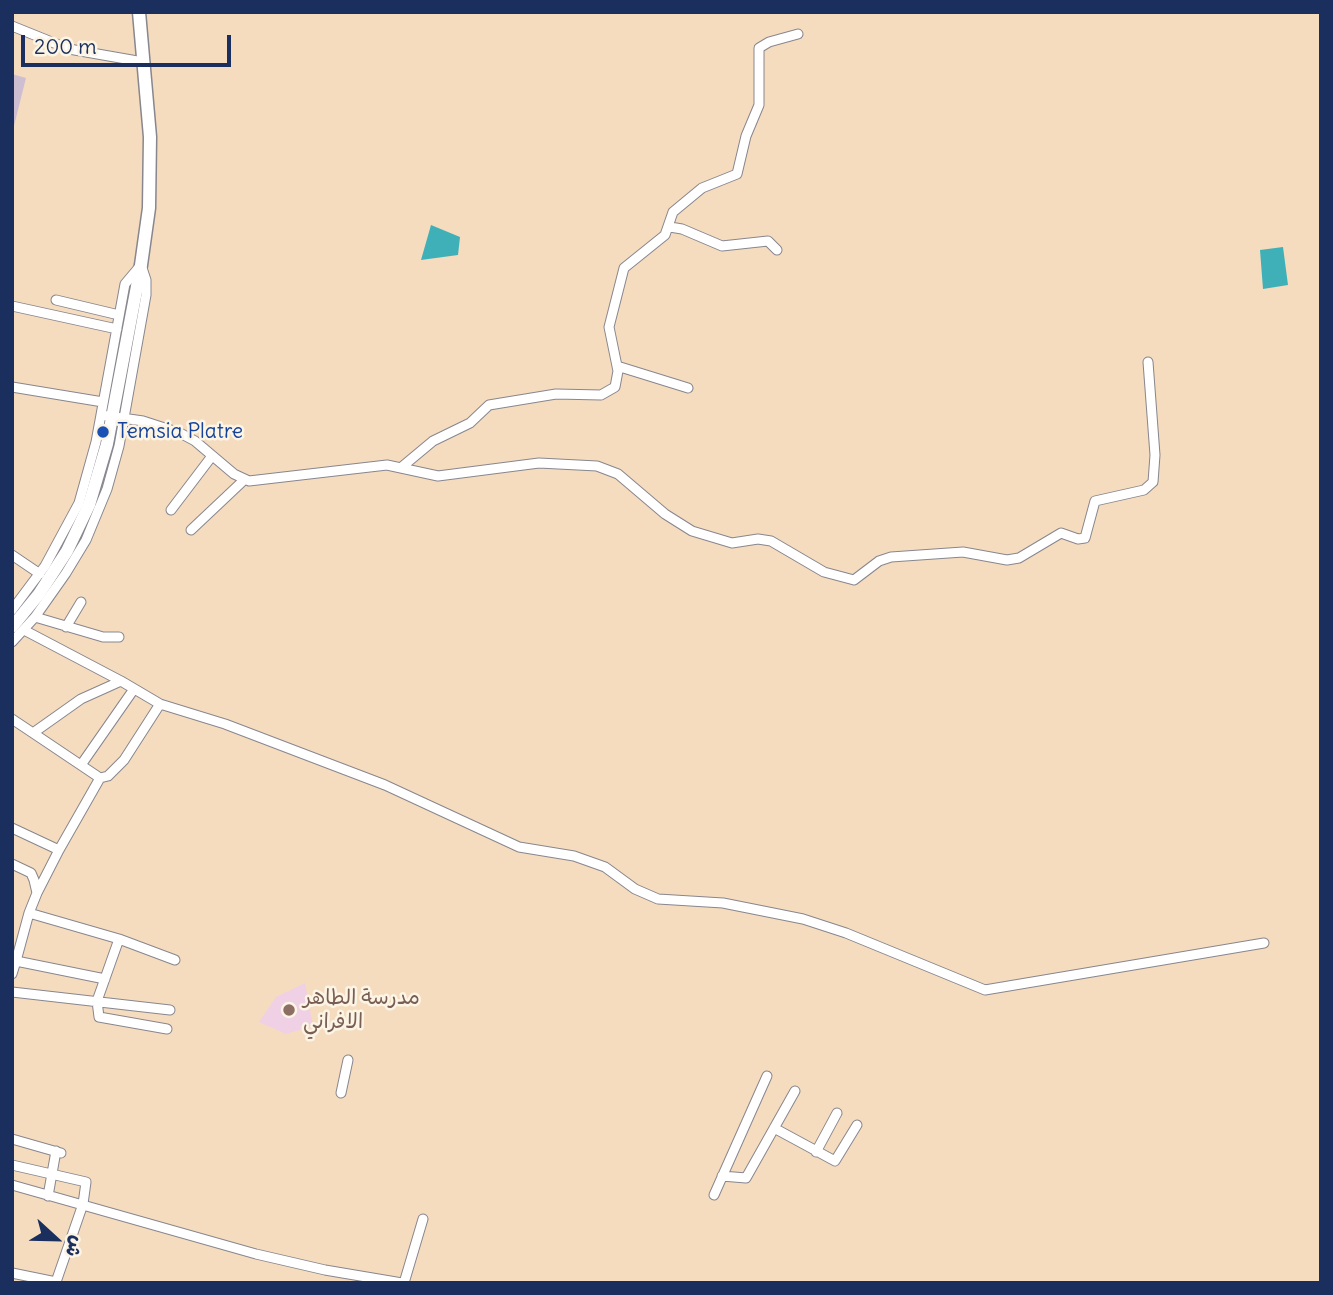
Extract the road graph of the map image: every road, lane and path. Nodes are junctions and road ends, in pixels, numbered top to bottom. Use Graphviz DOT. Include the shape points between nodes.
graph roads {
  1 [pos="139,12"];
  2 [pos="12,26"];
  3 [pos="798,34"];
  4 [pos="143,62"];
  5 [pos="670,227"];
  6 [pos="777,250"];
  7 [pos="141,265"];
  8 [pos="56,300"];
  9 [pos="12,306"];
  10 [pos="121,324"];
  11 [pos="1148,362"];
  12 [pos="617,366"];
  13 [pos="12,387"];
  14 [pos="688,388"];
  15 [pos="103,402"];
  16 [pos="113,417"];
  17 [pos="212,456"];
  18 [pos="403,466"];
  19 [pos="244,480"];
  20 [pos="171,510"];
  21 [pos="191,530"];
  22 [pos="12,555"];
  23 [pos="53,571"];
  24 [pos="81,602"];
  25 [pos="12,610"];
  26 [pos="35,617"];
  27 [pos="66,626"];
  28 [pos="18,628"];
  29 [pos="119,637"];
  30 [pos="12,642"];
  31 [pos="121,681"];
  32 [pos="134,689"];
  33 [pos="160,704"];
  34 [pos="12,719"];
  35 [pos="33,733"];
  36 [pos="81,765"];
  37 [pos="100,778"];
  38 [pos="12,828"];
  39 [pos="59,850"];
  40 [pos="12,864"];
  41 [pos="37,893"];
  42 [pos="29,914"];
  43 [pos="119,939"];
  44 [pos="1264,943"];
  45 [pos="176,960"];
  46 [pos="16,961"];
  47 [pos="12,974"];
  48 [pos="105,979"];
  49 [pos="12,992"];
  50 [pos="97,1001"];
  51 [pos="170,1010"];
  52 [pos="167,1029"];
  53 [pos="348,1060"];
  54 [pos="767,1076"];
  55 [pos="795,1091"];
  56 [pos="341,1093"];
  57 [pos="837,1113"];
  58 [pos="857,1125"];
  59 [pos="774,1128"];
  60 [pos="12,1139"];
  61 [pos="816,1152"];
  62 [pos="12,1165"];
  63 [pos="51,1174"];
  64 [pos="722,1176"];
  65 [pos="12,1185"];
  66 [pos="714,1195"];
  67 [pos="48,1196"];
  68 [pos="83,1204"];
  69 [pos="423,1219"];
  70 [pos="12,1273"];
  71 [pos="56,1283"];
  72 [pos="403,1283"];
  1 -- 4 [label="main road"];
  2 -- 4 [label="street" via="69,49"];
  3 -- 5 [label="street" via="759,48 759,105 737,174 705,185 673,212"];
  4 -- 7 [label="main road" via="151,156"];
  5 -- 6 [label="street" via="722,246 768,241"];
  5 -- 12 [label="street" via="622,271 609,327"];
  7 -- 10 [label="main road"];
  7 -- 16 [label="street" via="146,287"];
  8 -- 10 [label="street"];
  9 -- 10 [label="street"];
  10 -- 15 [label="street"];
  10 -- 16 [label="main road"];
  11 -- 18 [label="street" via="1155,455 1151,485 1095,501 1090,529 1083,539 1062,533 1011,560 963,552 891,557 857,579 846,580 771,541 732,543 692,531 618,474 597,466 539,463 438,476"];
  12 -- 14 [label="street"];
  12 -- 18 [label="street" via="617,383 607,393 556,394 489,405 470,423 433,441"];
  13 -- 15 [label="street"];
  15 -- 16 [label="street"];
  16 -- 17 [label="street" via="180,433"];
  16 -- 23 [label="street" via="92,461"];
  16 -- 23 [label="main road" via="81,537"];
  17 -- 19 [label="street"];
  17 -- 20 [label="street"];
  18 -- 19 [label="street"];
  19 -- 21 [label="street"];
  22 -- 23 [label="street"];
  23 -- 25 [label="street"];
  23 -- 26 [label="street"];
  23 -- 28 [label="main road"];
  24 -- 27 [label="street"];
  26 -- 27 [label="street"];
  26 -- 28 [label="street"];
  27 -- 29 [label="street"];
  28 -- 30 [label="street"];
  28 -- 31 [label="street"];
  31 -- 32 [label="street"];
  31 -- 35 [label="street" via="80,699"];
  32 -- 33 [label="street"];
  32 -- 36 [label="street"];
  33 -- 37 [label="street" via="124,760"];
  33 -- 44 [label="street" via="384,785 526,849 593,863 658,899 723,903 803,919 985,990"];
  34 -- 35 [label="street"];
  35 -- 36 [label="street"];
  36 -- 37 [label="street"];
  37 -- 39 [label="street"];
  38 -- 39 [label="street"];
  39 -- 41 [label="street"];
  40 -- 41 [label="street" via="31,873"];
  41 -- 42 [label="street"];
  42 -- 43 [label="street"];
  42 -- 46 [label="street"];
  43 -- 45 [label="street"];
  43 -- 48 [label="street"];
  46 -- 47 [label="street"];
  46 -- 48 [label="street"];
  48 -- 50 [label="street"];
  49 -- 50 [label="street"];
  50 -- 51 [label="street"];
  50 -- 52 [label="street" via="99,1017"];
  53 -- 56 [label="street"];
  54 -- 64 [label="street"];
  55 -- 59 [label="street"];
  57 -- 61 [label="street"];
  58 -- 61 [label="street" via="835,1161"];
  59 -- 61 [label="street"];
  59 -- 64 [label="street" via="746,1178"];
  60 -- 63 [label="street" via="59,1152"];
  62 -- 63 [label="street"];
  63 -- 67 [label="street"];
  63 -- 68 [label="street" via="86,1182"];
  64 -- 66 [label="street"];
  65 -- 67 [label="street"];
  67 -- 68 [label="street"];
  68 -- 71 [label="street"];
  68 -- 72 [label="street" via="256,1254"];
  69 -- 72 [label="street"];
  70 -- 71 [label="street"];
}
